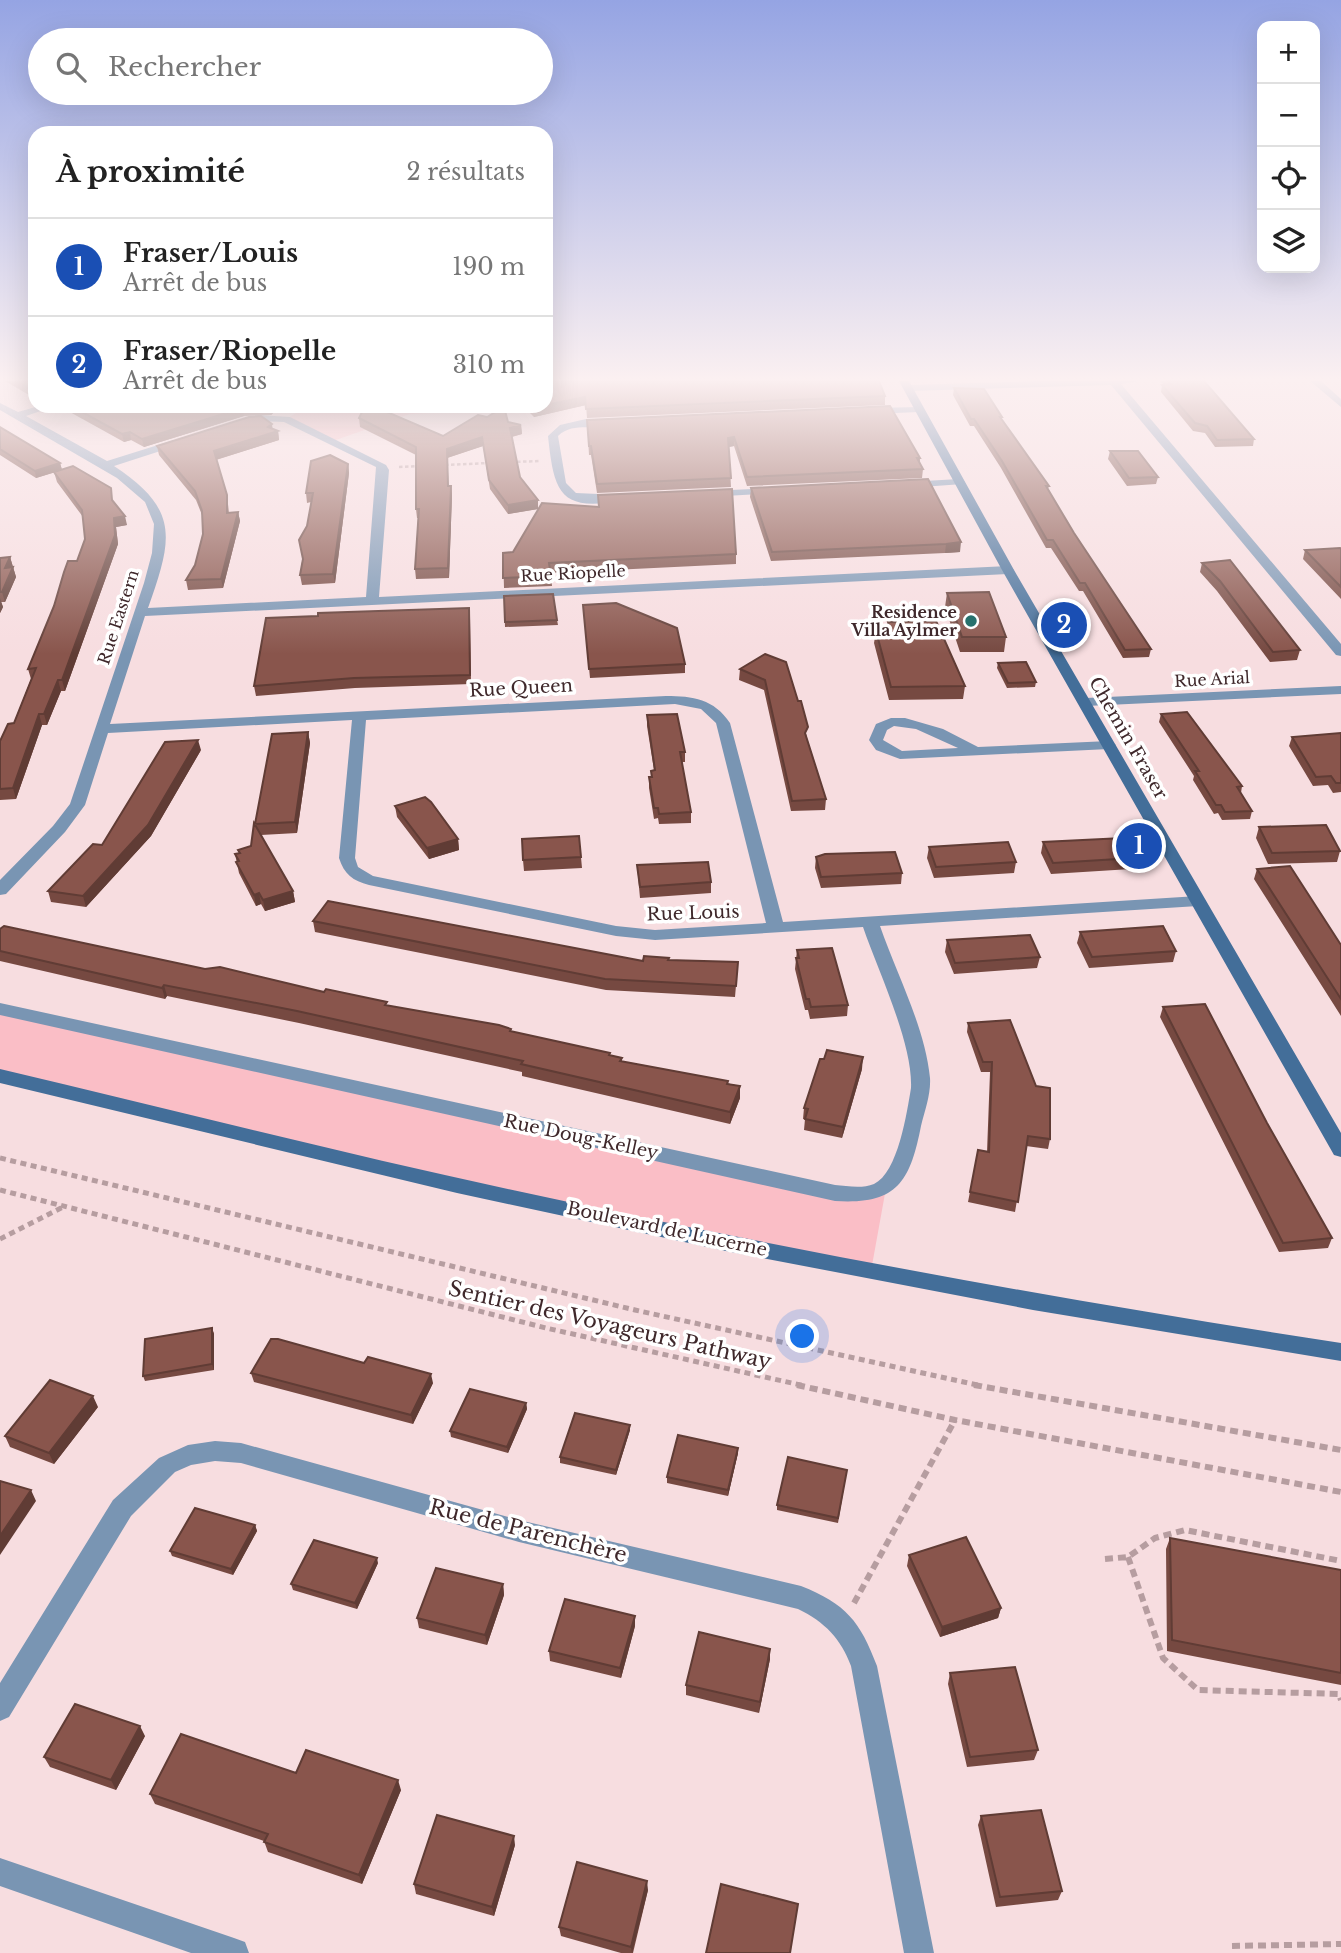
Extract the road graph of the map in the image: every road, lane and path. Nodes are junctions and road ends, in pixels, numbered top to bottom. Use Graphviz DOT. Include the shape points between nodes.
graph roads {
  1 [pos="113,472"];
  2 [pos="383,472"];
  3 [pos="558,472"];
  4 [pos="954,472"];
  5 [pos="1190,472"];
  6 [pos="960,482"];
  7 [pos="899,485"];
  8 [pos="789,490"];
  9 [pos="693,494"];
  10 [pos="638,497"];
  11 [pos="1009,570"];
  12 [pos="372,601"];
  13 [pos="139,612"];
  14 [pos="1341,652"];
  15 [pos="1341,690"];
  16 [pos="1086,702"];
  17 [pos="359,716"];
  18 [pos="100,729"];
  19 [pos="1109,746"];
  20 [pos="977,752"];
  21 [pos="0,890"];
  22 [pos="1198,901"];
  23 [pos="870,923"];
  24 [pos="776,929"];
  25 [pos="0,1009"];
  26 [pos="0,1076"];
  27 [pos="1341,1150"];
  28 [pos="0,1158"];
  29 [pos="0,1190"];
  30 [pos="65,1206"];
  31 [pos="0,1239"];
  32 [pos="1341,1352"];
  33 [pos="955,1420"];
  34 [pos="1341,1450"];
  35 [pos="1341,1492"];
  36 [pos="1128,1557"];
  37 [pos="1105,1559"];
  38 [pos="1341,1561"];
  39 [pos="842,1624"];
  40 [pos="1341,1700"];
  41 [pos="0,1708"];
  42 [pos="0,1872"];
  43 [pos="1341,1944"];
  44 [pos="1232,1946"];
  45 [pos="234,1953"];
  46 [pos="919,1953"];
  1 -- 13 [label="street, Rue Eastern" via="150,500 160,520 159,543"];
  2 -- 12 [label="street"];
  3 -- 10 [label="street" via="560,486 568,495"];
  4 -- 6 [label="street, Chemin Fraser"];
  5 -- 14 [label="street"];
  6 -- 7 [label="street"];
  6 -- 11 [label="street, Chemin Fraser"];
  8 -- 9 [label="street"];
  11 -- 12 [label="street, Rue Riopelle"];
  11 -- 16 [label="street, Chemin Fraser"];
  12 -- 13 [label="street, Rue Riopelle"];
  13 -- 18 [label="street, Rue Eastern"];
  15 -- 16 [label="street, Rue Arial"];
  16 -- 19 [label="street, Chemin Fraser"];
  17 -- 18 [label="street, Rue Queen"];
  17 -- 24 [label="street, Rue Queen" via="666,700 710,706 723,723"];
  17 -- 24 [label="street, Rue Louis" via="347,858 356,875 636,934"];
  18 -- 21 [label="street, Rue Eastern" via="69,817"];
  19 -- 20 [label="street"];
  19 -- 22 [label="street, Chemin Fraser"];
  20 -- 20 [label="street" via="901,755 881,747 877,732 893,723 920,724"];
  22 -- 23 [label="street, Rue Louis"];
  22 -- 27 [label="street, Chemin Fraser"];
  23 -- 24 [label="street, Rue Louis"];
  23 -- 25 [label="street, Rue Doug-Kelley" via="921,1081 899,1175 871,1195 835,1193"];
  26 -- 32 [label="street, Boulevard de Lucerne" via="520,1199 844,1266 1173,1327"];
  28 -- 34 [label="path" via="622,1307 1004,1391"];
  29 -- 30 [label="path, Sentier des Voyageurs Pathway"];
  30 -- 31 [label="path"];
  30 -- 33 [label="path, Sentier des Voyageurs Pathway" via="546,1328"];
  33 -- 35 [label="path, Sentier des Voyageurs Pathway"];
  33 -- 39 [label="path"];
  36 -- 37 [label="path"];
  36 -- 38 [label="path" via="1155,1538 1185,1530"];
  36 -- 40 [label="path" via="1163,1658 1198,1690 1339,1694"];
  39 -- 41 [label="street, Rue de Parenchère" via="828,1609 801,1598 519,1531 240,1453 215,1451 188,1455 167,1465 122,1508"];
  39 -- 46 [label="street, Rue de Parenchère" via="864,1666"];
  42 -- 45 [label="street"];
  43 -- 44 [label="path"];
}
